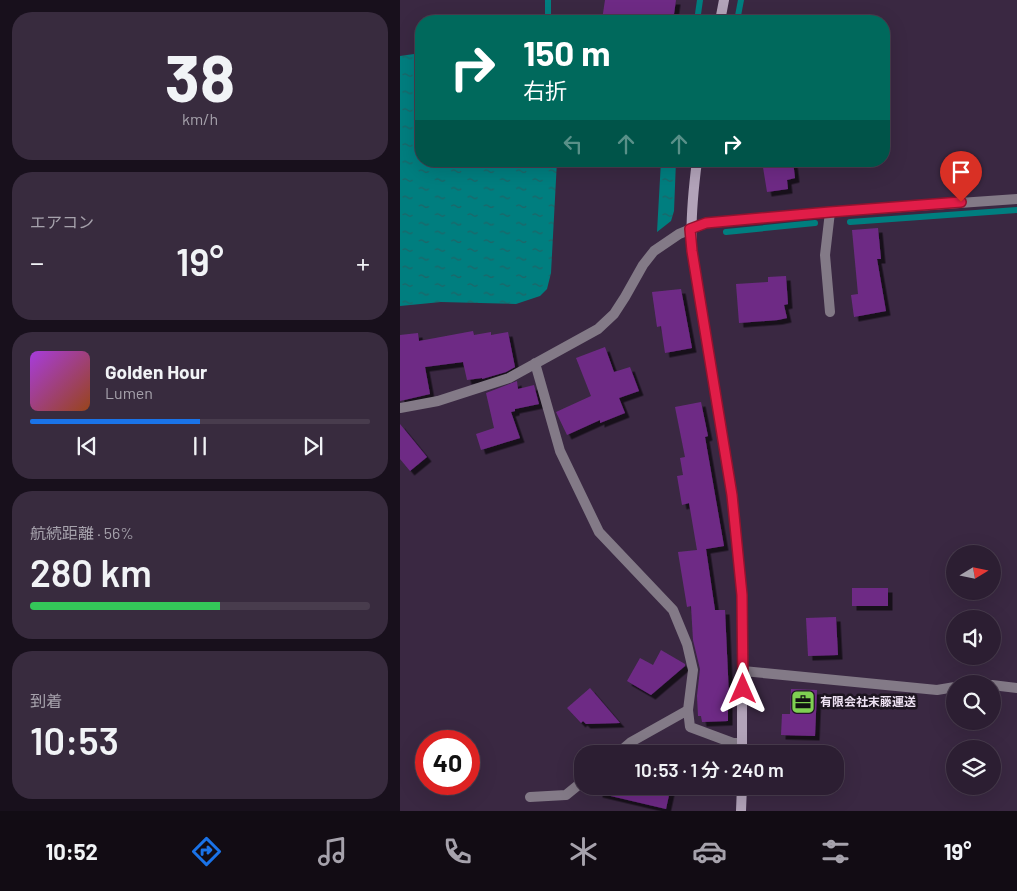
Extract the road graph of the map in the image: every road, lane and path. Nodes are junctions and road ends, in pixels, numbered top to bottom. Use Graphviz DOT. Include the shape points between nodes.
graph roads {
  1 [pos="724,0"];
  2 [pos="721,15"];
  3 [pos="696,167"];
  4 [pos="1017,199"];
  5 [pos="830,212"];
  6 [pos="690,229"];
  7 [pos="830,312"];
  8 [pos="535,363"];
  9 [pos="400,408"];
  10 [pos="743,672"];
  11 [pos="1001,686"];
  12 [pos="946,688"];
  13 [pos="1017,688"];
  14 [pos="688,710"];
  15 [pos="628,745"];
  16 [pos="738,745"];
  17 [pos="742,745"];
  18 [pos="574,788"];
  19 [pos="742,795"];
  20 [pos="530,797"];
  21 [pos="741,811"];
  1 -- 2 [label="street"];
  3 -- 6 [label="street"];
  4 -- 5 [label="street"];
  5 -- 6 [label="street" via="706,223"];
  5 -- 7 [label="street" via="825,255"];
  6 -- 8 [label="street" via="654,251 614,314 598,329"];
  6 -- 10 [label="street" via="732,495 742,595"];
  8 -- 9 [label="street" via="508,378 438,401"];
  8 -- 14 [label="street" via="560,451 599,532 673,610 687,644 693,670"];
  10 -- 12 [label="street"];
  10 -- 17 [label="street"];
  11 -- 13 [label="street"];
  14 -- 15 [label="street"];
  14 -- 16 [label="street" via="690,727"];
  18 -- 20 [label="street" via="566,795"];
  19 -- 21 [label="street"];
}
